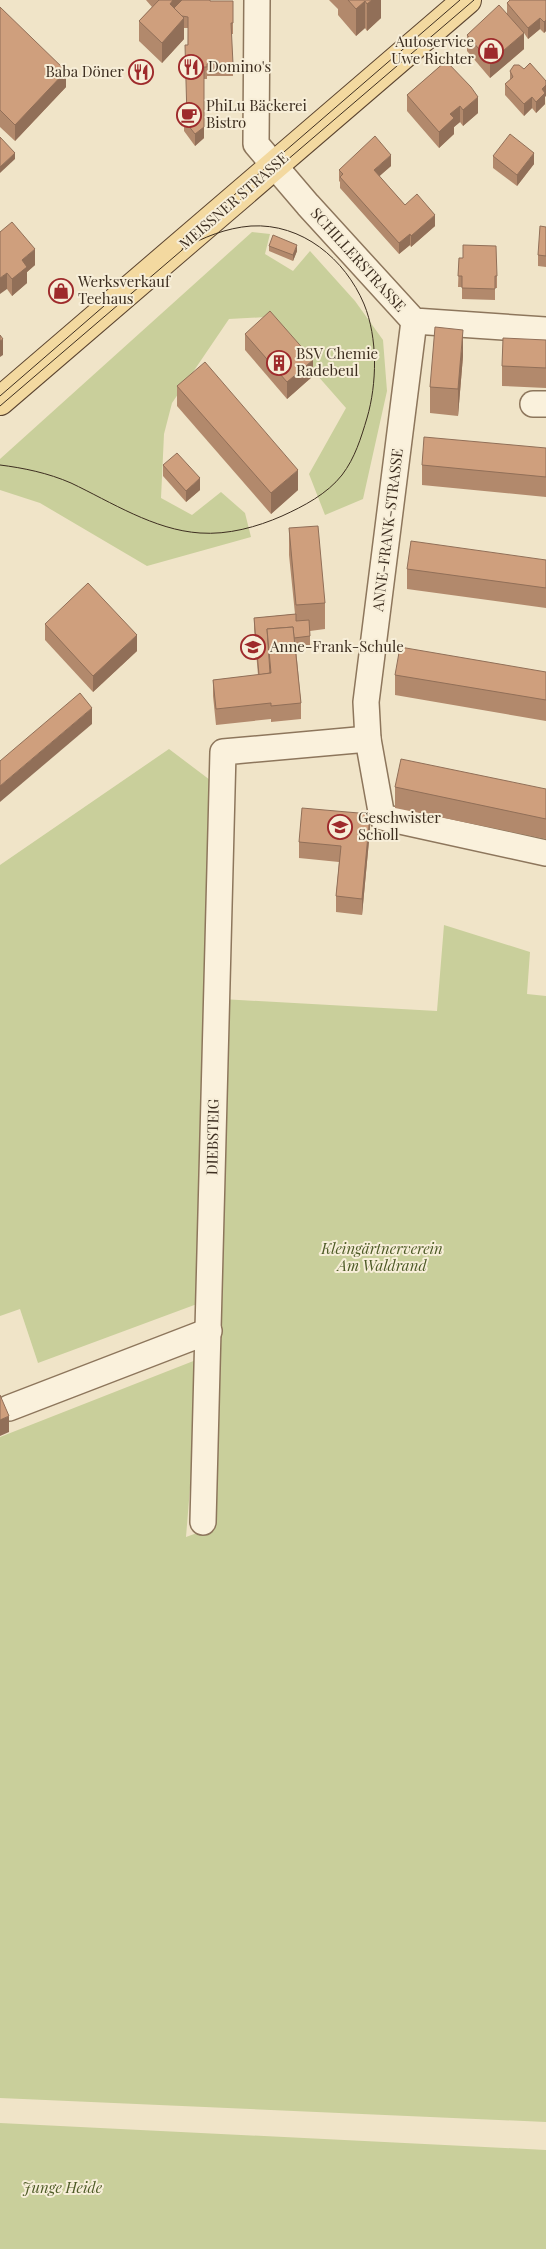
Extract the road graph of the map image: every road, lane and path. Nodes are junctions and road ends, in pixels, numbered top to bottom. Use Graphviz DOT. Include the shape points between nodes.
graph roads {
  1 [pos="257,0"];
  2 [pos="468,0"];
  3 [pos="274,166"];
  4 [pos="414,321"];
  5 [pos="546,330"];
  6 [pos="0,401"];
  7 [pos="368,739"];
  8 [pos="546,853"];
  9 [pos="209,1331"];
  10 [pos="9,1408"];
  11 [pos="203,1522"];
  1 -- 3 [label="street, SCHILLERSTRASSE" via="256,144"];
  2 -- 3 [label="main road, MEISSNER STRASSE"];
  3 -- 4 [label="street, SCHILLERSTRASSE"];
  3 -- 6 [label="main road, MEISSNER STRASSE"];
  4 -- 5 [label="street, SCHILLERSTRASSE"];
  4 -- 7 [label="street, ANNE-FRANK-STRASSE" via="366,702"];
  7 -- 8 [label="street, ANNE-FRANK-STRASSE" via="382,817"];
  7 -- 9 [label="street, DIEBSTEIG" via="222,752"];
  9 -- 10 [label="street"];
  9 -- 11 [label="street, DIEBSTEIG"];
}
